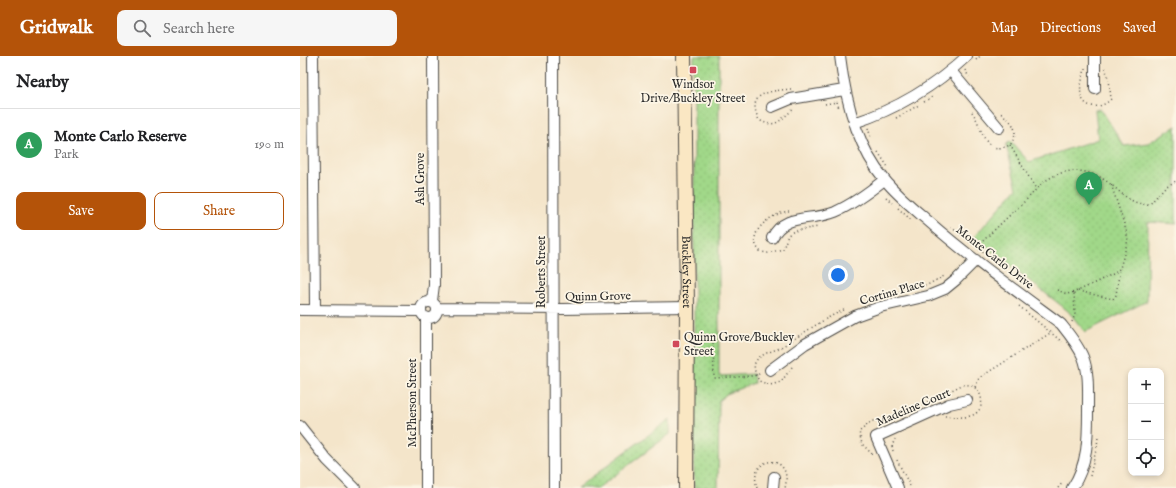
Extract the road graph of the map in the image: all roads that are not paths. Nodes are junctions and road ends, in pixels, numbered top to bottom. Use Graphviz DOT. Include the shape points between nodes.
graph roads {
  1 [pos="313,56"];
  2 [pos="434,56"];
  3 [pos="553,56"];
  4 [pos="684,56"];
  5 [pos="840,56"];
  6 [pos="967,56"];
  7 [pos="1095,56"];
  8 [pos="951,71"];
  9 [pos="1096,89"];
  10 [pos="844,90"];
  11 [pos="772,107"];
  12 [pos="854,123"];
  13 [pos="999,128"];
  14 [pos="880,183"];
  15 [pos="772,238"];
  16 [pos="976,260"];
  17 [pos="435,305"];
  18 [pos="687,307"];
  19 [pos="554,309"];
  20 [pos="300,310"];
  21 [pos="315,310"];
  22 [pos="423,314"];
  23 [pos="770,370"];
  24 [pos="967,400"];
  25 [pos="300,426"];
  26 [pos="774,477"];
  27 [pos="355,488"];
  28 [pos="426,488"];
  29 [pos="554,488"];
  30 [pos="686,488"];
  31 [pos="773,488"];
  32 [pos="898,488"];
  33 [pos="1072,488"];
  1 -- 21 [label="street"];
  2 -- 17 [label="street, Ash Grove"];
  3 -- 19 [label="street, Roberts Street"];
  4 -- 18 [label="main road, Buckley Street"];
  5 -- 10 [label="street, Monte Carlo Drive"];
  6 -- 8 [label="street"];
  7 -- 9 [label="street"];
  8 -- 12 [label="street" via="910,100"];
  8 -- 13 [label="street"];
  10 -- 11 [label="street" via="791,99"];
  10 -- 12 [label="street, Monte Carlo Drive"];
  12 -- 14 [label="street, Monte Carlo Drive"];
  14 -- 15 [label="street" via="848,206 833,213 786,223 777,228"];
  14 -- 16 [label="street, Monte Carlo Drive"];
  16 -- 23 [label="street, Cortina Place" via="944,289 928,296 880,307 855,316 805,344"];
  16 -- 33 [label="street, Monte Carlo Drive" via="1060,324 1073,339 1082,356 1087,369 1088,442 1085,462 1079,479"];
  17 -- 19 [label="street, Quinn Grove"];
  17 -- 22 [label="street" via="423,304"];
  17 -- 22 [label="street" via="437,313 433,317"];
  18 -- 19 [label="street, Quinn Grove"];
  18 -- 30 [label="main road, Buckley Street"];
  19 -- 29 [label="street, Roberts Street"];
  20 -- 21 [label="street"];
  21 -- 22 [label="street"];
  22 -- 28 [label="street, McPherson Street"];
  24 -- 32 [label="street, Madeline Court" via="943,406 876,437"];
  25 -- 27 [label="street" via="327,460"];
  26 -- 31 [label="street"];
}
